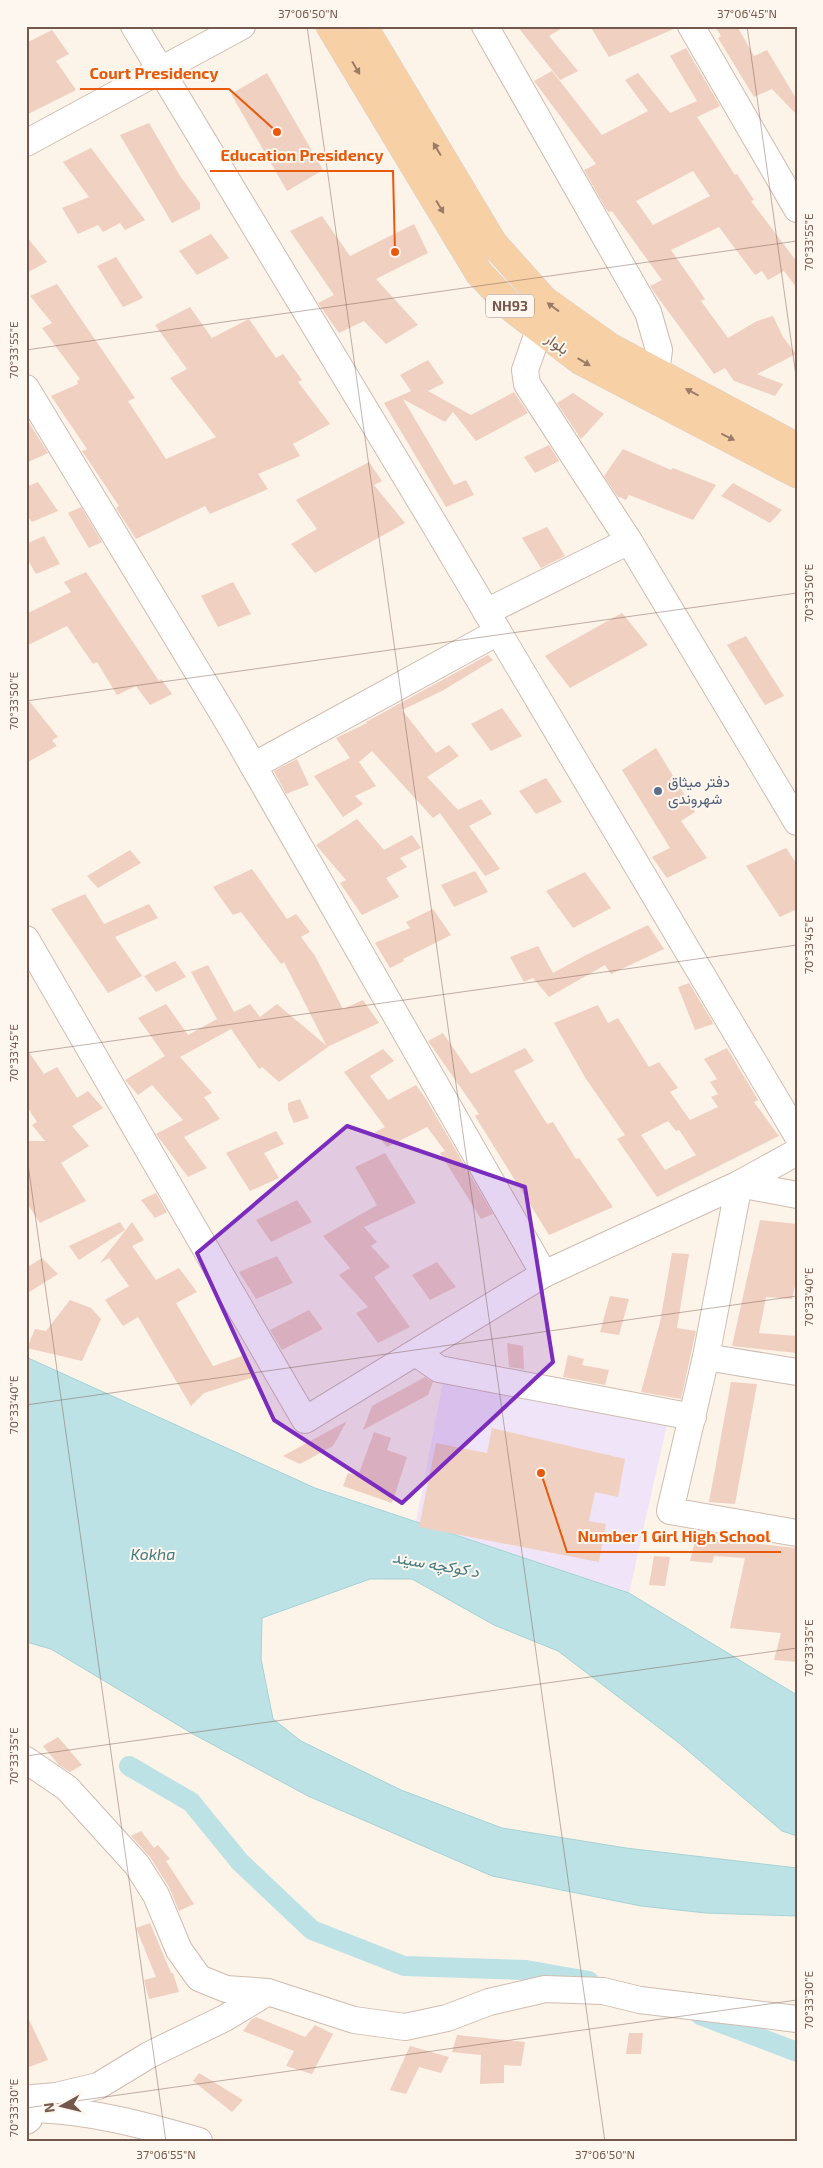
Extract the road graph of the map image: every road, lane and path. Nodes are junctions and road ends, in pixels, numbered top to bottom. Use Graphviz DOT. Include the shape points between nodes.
graph roads {
  1 [pos="134,26"];
  2 [pos="242,26"];
  3 [pos="330,26"];
  4 [pos="363,26"];
  5 [pos="485,26"];
  6 [pos="691,26"];
  7 [pos="160,70"];
  8 [pos="26,143"];
  9 [pos="797,209"];
  10 [pos="539,330"];
  11 [pos="656,373"];
  12 [pos="26,388"];
  13 [pos="779,446"];
  14 [pos="797,474"];
  15 [pos="629,541"];
  16 [pos="492,622"];
  17 [pos="253,766"];
  18 [pos="797,822"];
  19 [pos="26,939"];
  20 [pos="797,1135"];
  21 [pos="797,1152"];
  22 [pos="739,1184"];
  23 [pos="797,1195"];
  24 [pos="544,1274"];
  25 [pos="416,1352"];
  26 [pos="706,1357"];
  27 [pos="797,1372"];
  28 [pos="693,1417"];
  29 [pos="797,1533"];
  30 [pos="26,1760"];
  31 [pos="268,1992"];
  32 [pos="797,2018"];
  33 [pos="30,2123"];
  34 [pos="199,2141"];
  1 -- 7 [label="street"];
  2 -- 7 [label="street"];
  3 -- 10 [label="main road, بلوار / NH93, one-way" via="479,273 513,309"];
  11 -- 4 [label="main road, بلوار / NH93, one-way" via="610,347 544,300 493,243"];
  5 -- 11 [label="street" via="648,312 659,350"];
  6 -- 9 [label="street"];
  7 -- 8 [label="street"];
  7 -- 16 [label="street"];
  10 -- 13 [label="main road, بلوار / NH93, one-way" via="581,361 644,396"];
  10 -- 15 [label="street" via="525,370 527,384"];
  13 -- 11 [label="main road, بلوار / NH93, one-way"];
  12 -- 17 [label="street"];
  13 -- 14 [label="main road, بلوار / NH93"];
  15 -- 16 [label="street"];
  15 -- 18 [label="street"];
  16 -- 17 [label="street"];
  16 -- 20 [label="street"];
  17 -- 24 [label="street"];
  19 -- 25 [label="street" via="305,1420"];
  21 -- 22 [label="street"];
  22 -- 23 [label="street"];
  22 -- 24 [label="street"];
  22 -- 26 [label="street"];
  24 -- 25 [label="street"];
  25 -- 28 [label="street" via="439,1369"];
  26 -- 27 [label="street"];
  26 -- 28 [label="street"];
  28 -- 29 [label="street" via="670,1511"];
  30 -- 31 [label="street" via="68,1788 137,1865 156,1896 179,1950 200,1978 226,1989"];
  31 -- 32 [label="street" via="354,2020 405,2027 545,1989 603,1991 640,2000"];
  31 -- 33 [label="street" via="98,2086 32,2098"];
  33 -- 34 [label="street" via="67,2110 128,2120"];
}
